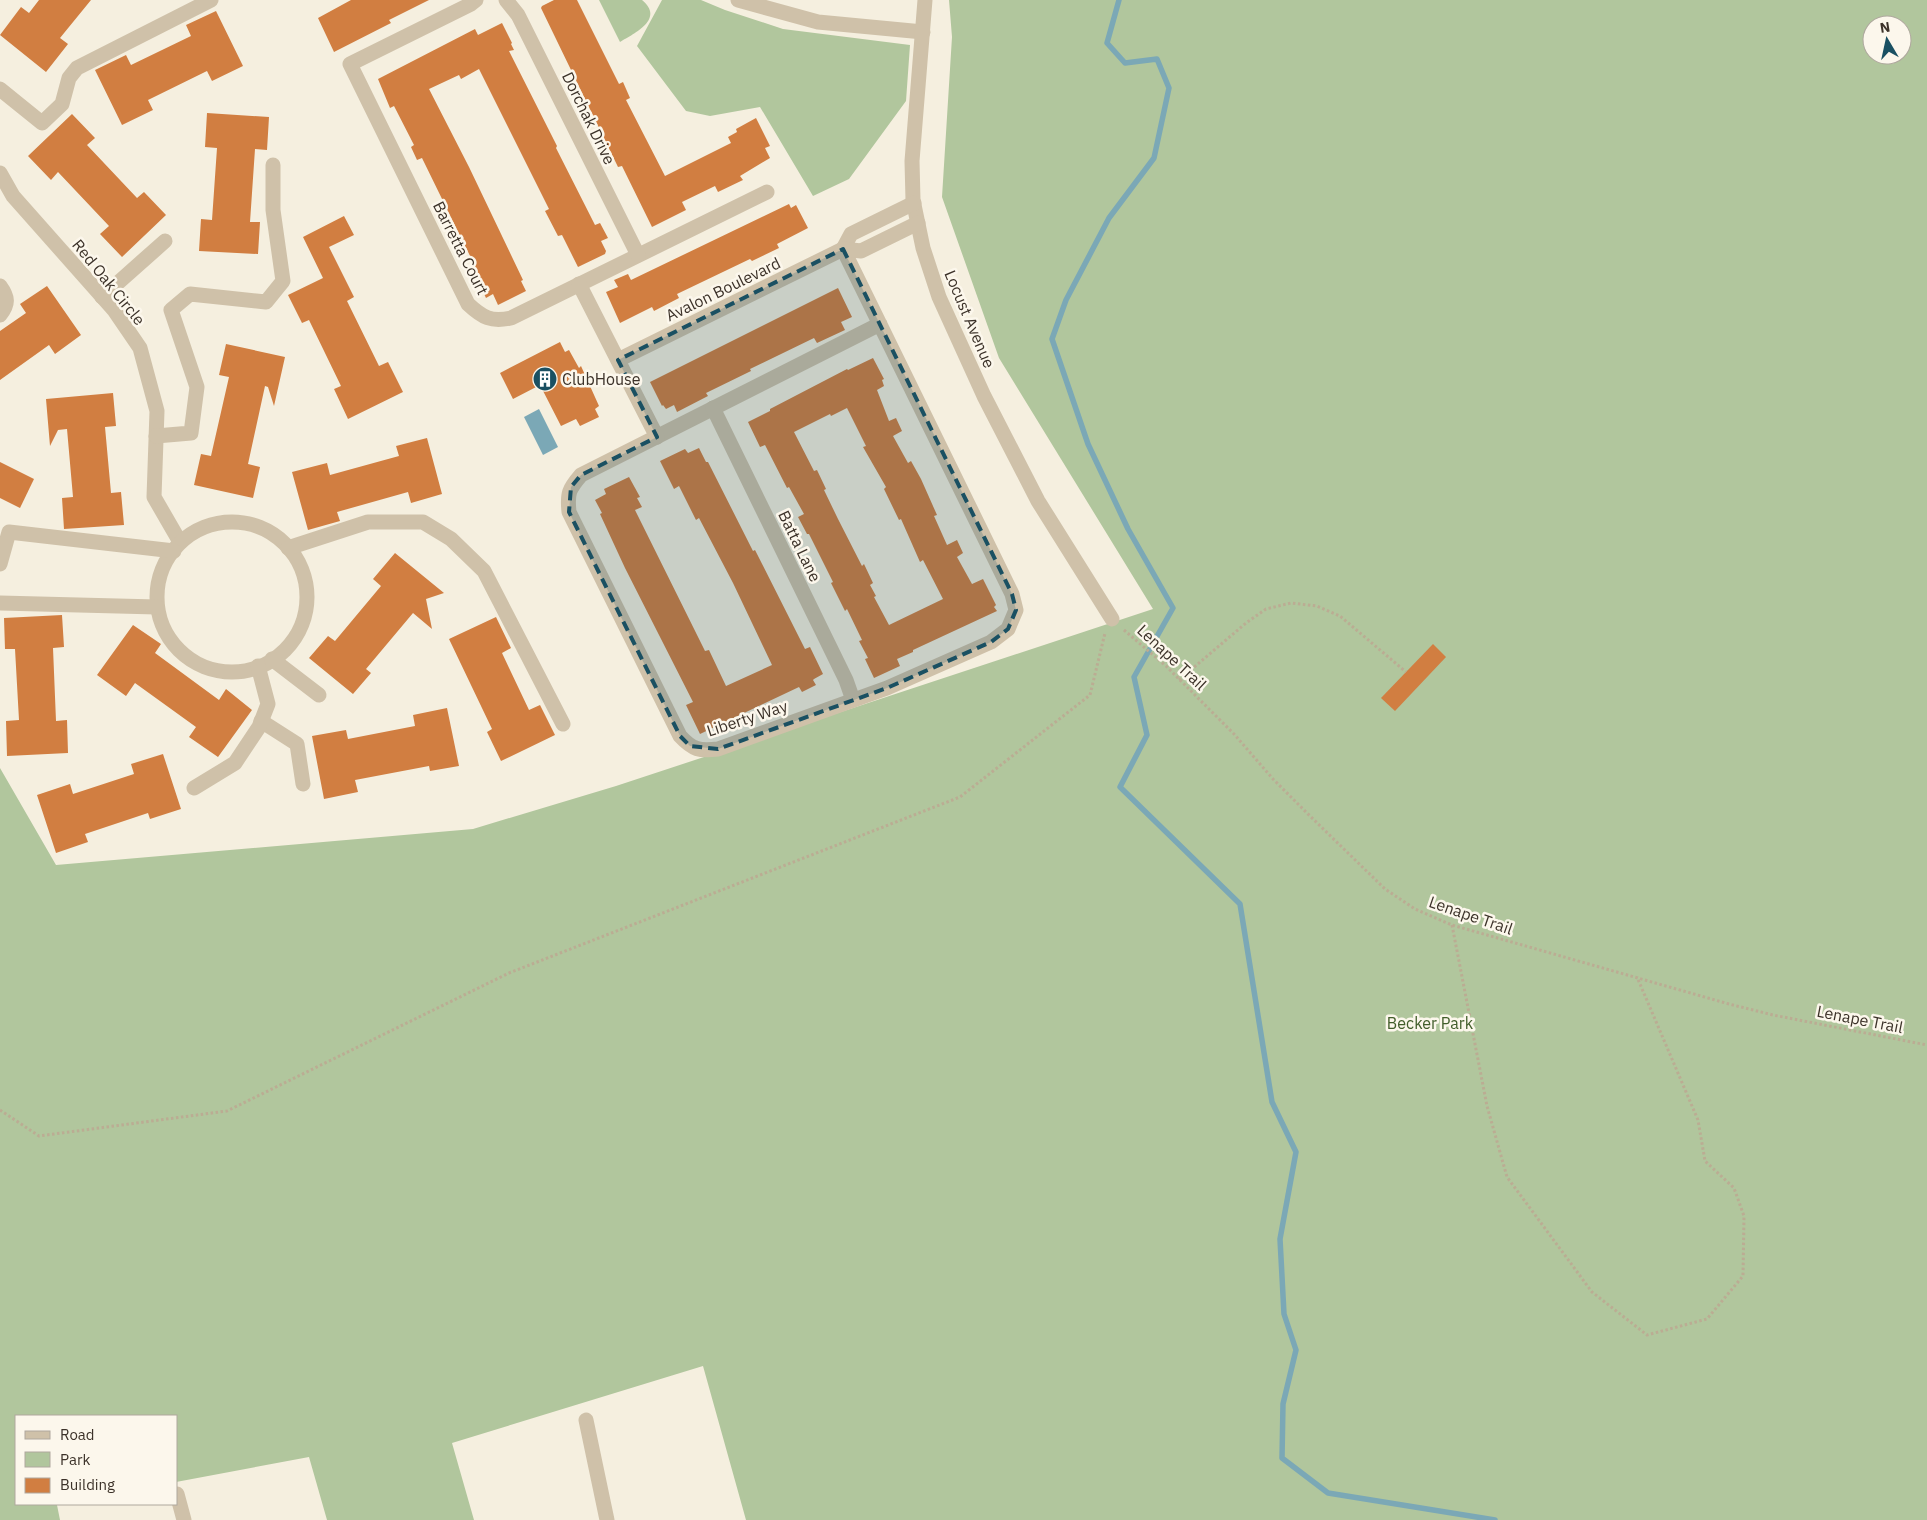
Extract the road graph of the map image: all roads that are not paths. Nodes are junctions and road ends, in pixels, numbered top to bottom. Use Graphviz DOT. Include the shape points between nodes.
graph roads {
  1 [pos="211,0"];
  2 [pos="476,0"];
  3 [pos="506,0"];
  4 [pos="738,0"];
  5 [pos="925,0"];
  6 [pos="923,32"];
  7 [pos="0,88"];
  8 [pos="273,165"];
  9 [pos="0,173"];
  10 [pos="767,192"];
  11 [pos="914,203"];
  12 [pos="918,223"];
  13 [pos="165,240"];
  14 [pos="842,249"];
  15 [pos="638,255"];
  16 [pos="579,284"];
  17 [pos="0,286"];
  18 [pos="102,297"];
  19 [pos="0,315"];
  20 [pos="880,324"];
  21 [pos="618,360"];
  22 [pos="713,408"];
  23 [pos="156,436"];
  24 [pos="657,437"];
  25 [pos="177,547"];
  26 [pos="288,548"];
  27 [pos="0,564"];
  28 [pos="0,604"];
  29 [pos="157,607"];
  30 [pos="1110,617"];
  31 [pos="272,659"];
  32 [pos="258,666"];
  33 [pos="320,695"];
  34 [pos="853,700"];
  35 [pos="261,721"];
  36 [pos="563,724"];
  37 [pos="303,784"];
  38 [pos="194,788"];
  39 [pos="586,1420"];
  40 [pos="178,1498"];
  41 [pos="184,1520"];
  42 [pos="608,1520"];
  1 -- 7 [label="street" via="77,68 69,78 62,104 42,123"];
  2 -- 16 [label="street, Barretta Court" via="350,64 468,304 495,321 511,318"];
  3 -- 15 [label="street, Dorchak Drive" via="518,14"];
  4 -- 6 [label="street" via="818,22"];
  5 -- 6 [label="street, Locust Avenue"];
  6 -- 11 [label="street, Locust Avenue" via="912,160"];
  8 -- 23 [label="street" via="273,210 283,281 266,302 190,294 171,310 197,387 191,432"];
  9 -- 18 [label="street, Red Oak Circle" via="13,196"];
  10 -- 15 [label="street, Barretta Court"];
  11 -- 12 [label="street, Locust Avenue"];
  11 -- 14 [label="street, Avalon Boulevard" via="851,234"];
  12 -- 14 [label="street, Avalon Boulevard" via="861,251"];
  12 -- 30 [label="street, Locust Avenue" via="939,297 984,396 1038,502"];
  13 -- 18 [label="street"];
  14 -- 20 [label="street, Liberty Way"];
  14 -- 21 [label="street, Avalon Boulevard"];
  15 -- 16 [label="street, Barretta Court"];
  16 -- 21 [label="street"];
  17 -- 19 [label="street" via="7,302"];
  18 -- 23 [label="street, Red Oak Circle" via="140,348 157,411"];
  20 -- 22 [label="street, Liberty Way"];
  20 -- 34 [label="street, Liberty Way" via="1012,594 1016,610 1008,629 991,642"];
  21 -- 24 [label="street"];
  22 -- 24 [label="street, Liberty Way"];
  22 -- 34 [label="street, Batta Lane" via="842,671"];
  23 -- 25 [label="street, Red Oak Circle" via="154,497"];
  24 -- 34 [label="street, Liberty Way" via="582,475 571,487 568,498 570,512 680,736 690,746 703,750 718,749"];
  25 -- 26 [label="street" via="201,528 227,522 252,524 276,536"];
  25 -- 27 [label="street" via="9,532"];
  25 -- 29 [label="street" via="165,561 158,584"];
  26 -- 31 [label="street" via="305,578 307,604 300,629 285,650"];
  26 -- 36 [label="street" via="368,522 422,522 451,539 484,571"];
  28 -- 29 [label="street"];
  29 -- 32 [label="street" via="164,630 178,649 197,664 219,671 243,671"];
  31 -- 32 [label="street"];
  31 -- 33 [label="street"];
  32 -- 35 [label="street" via="268,704"];
  35 -- 37 [label="street" via="297,744"];
  35 -- 38 [label="street" via="235,763"];
  39 -- 42 [label="street"];
  40 -- 41 [label="street"];
}
